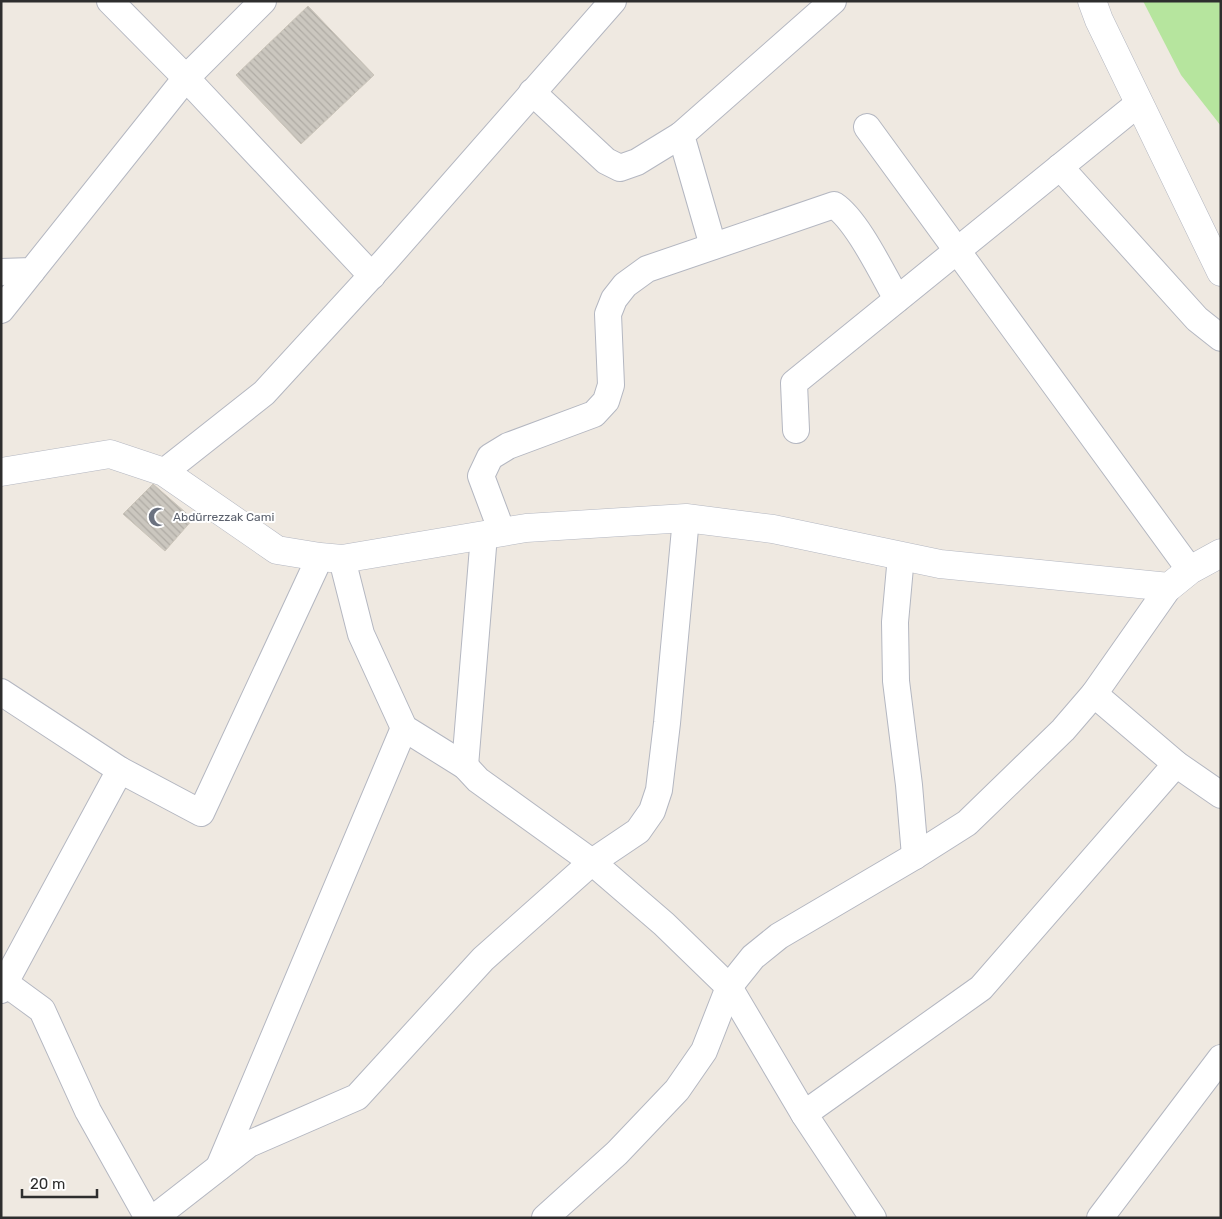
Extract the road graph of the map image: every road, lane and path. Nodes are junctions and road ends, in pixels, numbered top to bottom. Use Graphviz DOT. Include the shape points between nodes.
graph roads {
  1 [pos="110,1"];
  2 [pos="264,1"];
  3 [pos="613,1"];
  4 [pos="833,1"];
  5 [pos="1092,1"];
  6 [pos="186,78"];
  7 [pos="532,92"];
  8 [pos="1139,104"];
  9 [pos="867,127"];
  10 [pos="681,134"];
  11 [pos="1060,167"];
  12 [pos="713,246"];
  13 [pos="957,251"];
  14 [pos="1220,270"];
  15 [pos="32,271"];
  16 [pos="1,272"];
  17 [pos="372,276"];
  18 [pos="897,299"];
  19 [pos="1,310"];
  20 [pos="1221,338"];
  21 [pos="796,430"];
  22 [pos="1,472"];
  23 [pos="164,472"];
  24 [pos="686,518"];
  25 [pos="493,534"];
  26 [pos="1221,553"];
  27 [pos="901,556"];
  28 [pos="331,558"];
  29 [pos="1190,570"];
  30 [pos="1169,587"];
  31 [pos="1,692"];
  32 [pos="1094,694"];
  33 [pos="404,728"];
  34 [pos="1176,764"];
  35 [pos="465,766"];
  36 [pos="120,770"];
  37 [pos="1221,795"];
  38 [pos="915,856"];
  39 [pos="592,862"];
  40 [pos="3,984"];
  41 [pos="729,987"];
  42 [pos="1221,1058"];
  43 [pos="804,1114"];
  44 [pos="218,1168"];
  45 [pos="148,1218"];
  46 [pos="154,1218"];
  47 [pos="545,1218"];
  48 [pos="873,1218"];
  49 [pos="1100,1218"];
  1 -- 6 [label="street"];
  2 -- 6 [label="street"];
  3 -- 7 [label="street"];
  4 -- 10 [label="street"];
  5 -- 8 [label="street"];
  6 -- 15 [label="street"];
  6 -- 17 [label="street"];
  7 -- 10 [label="street" via="606,161 620,168 636,162"];
  7 -- 17 [label="street"];
  8 -- 11 [label="street"];
  8 -- 14 [label="street"];
  9 -- 13 [label="street"];
  10 -- 12 [label="street"];
  11 -- 13 [label="street"];
  11 -- 20 [label="street" via="1197,319"];
  12 -- 18 [label="street" via="834,204 853,223"];
  12 -- 25 [label="street" via="647,269 625,285 614,299 608,314 611,385 606,401 594,414 508,446 490,457 481,476"];
  13 -- 18 [label="street"];
  13 -- 29 [label="street"];
  15 -- 16 [label="street"];
  15 -- 19 [label="street"];
  17 -- 23 [label="street" via="264,393"];
  18 -- 21 [label="street" via="794,383"];
  22 -- 23 [label="street" via="110,454"];
  23 -- 28 [label="street" via="277,550"];
  24 -- 25 [label="street" via="526,528"];
  24 -- 27 [label="street" via="772,529"];
  24 -- 39 [label="street" via="659,790 652,810 638,831"];
  25 -- 28 [label="street"];
  25 -- 35 [label="street"];
  26 -- 29 [label="street"];
  27 -- 30 [label="street" via="940,564"];
  27 -- 38 [label="street" via="895,622 896,681"];
  28 -- 33 [label="street"];
  28 -- 36 [label="street" via="201,813"];
  29 -- 30 [label="street"];
  30 -- 32 [label="street"];
  31 -- 36 [label="street"];
  32 -- 34 [label="street"];
  32 -- 38 [label="street" via="1063,730 967,823"];
  33 -- 35 [label="street"];
  33 -- 44 [label="street"];
  34 -- 37 [label="street"];
  34 -- 43 [label="street" via="981,988"];
  35 -- 39 [label="street" via="478,780"];
  36 -- 40 [label="street"];
  38 -- 41 [label="street" via="779,936 753,957"];
  39 -- 41 [label="street" via="664,924"];
  39 -- 44 [label="street" via="483,960 358,1097 250,1144"];
  40 -- 45 [label="street" via="42,1010 88,1111"];
  41 -- 43 [label="street"];
  41 -- 47 [label="street" via="704,1051 677,1090 617,1153"];
  42 -- 49 [label="street"];
  43 -- 48 [label="street"];
  44 -- 46 [label="street"];
}
